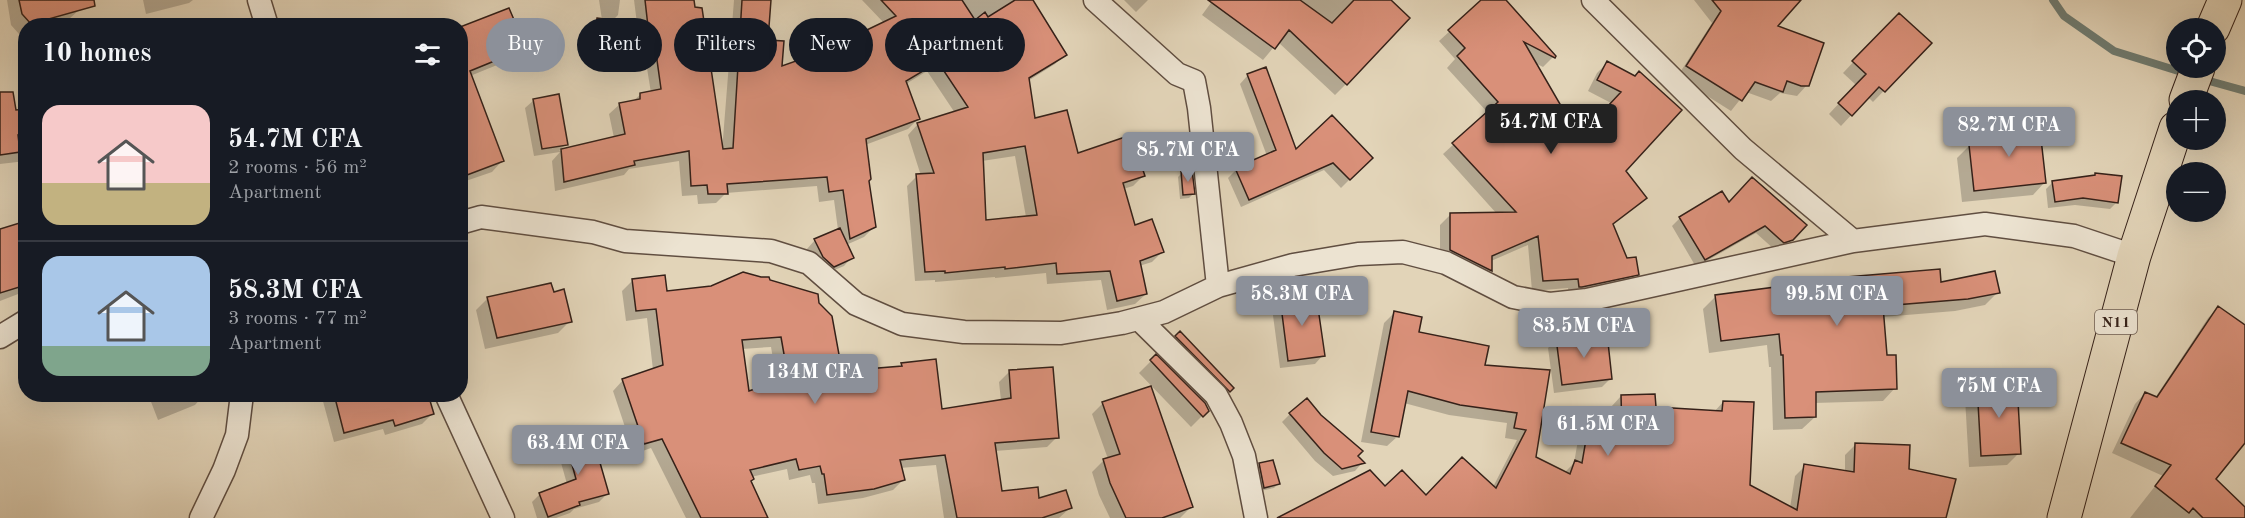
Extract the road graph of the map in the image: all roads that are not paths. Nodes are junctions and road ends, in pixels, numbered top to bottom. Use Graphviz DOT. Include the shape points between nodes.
graph roads {
  1 [pos="259,0"];
  2 [pos="1095,0"];
  3 [pos="1593,0"];
  4 [pos="2225,0"];
  5 [pos="265,18"];
  6 [pos="2217,18"];
  7 [pos="2169,150"];
  8 [pos="468,221"];
  9 [pos="1853,241"];
  10 [pos="2134,256"];
  11 [pos="1218,286"];
  12 [pos="1139,319"];
  13 [pos="18,326"];
  14 [pos="0,337"];
  15 [pos="241,402"];
  16 [pos="450,402"];
  17 [pos="201,518"];
  18 [pos="503,518"];
  19 [pos="1256,518"];
  20 [pos="2064,518"];
  1 -- 5 [label="street"];
  2 -- 11 [label="street" via="1177,74 1194,81"];
  3 -- 9 [label="street" via="1743,149"];
  4 -- 6 [label="highway"];
  7 -- 10 [label="highway, N11"];
  8 -- 12 [label="street" via="481,218 593,232 625,241 771,251 808,263 856,304 902,324 964,332 1061,333"];
  9 -- 10 [label="street" via="1985,224 2074,236"];
  9 -- 11 [label="street" via="1587,300 1550,304 1513,297 1446,263 1402,252 1358,254 1293,265"];
  10 -- 20 [label="highway, N11"];
  11 -- 12 [label="street" via="1164,312"];
  12 -- 19 [label="street" via="1216,395 1244,456"];
  13 -- 14 [label="street"];
  15 -- 17 [label="street" via="237,435 225,470"];
  16 -- 18 [label="street"];
}
